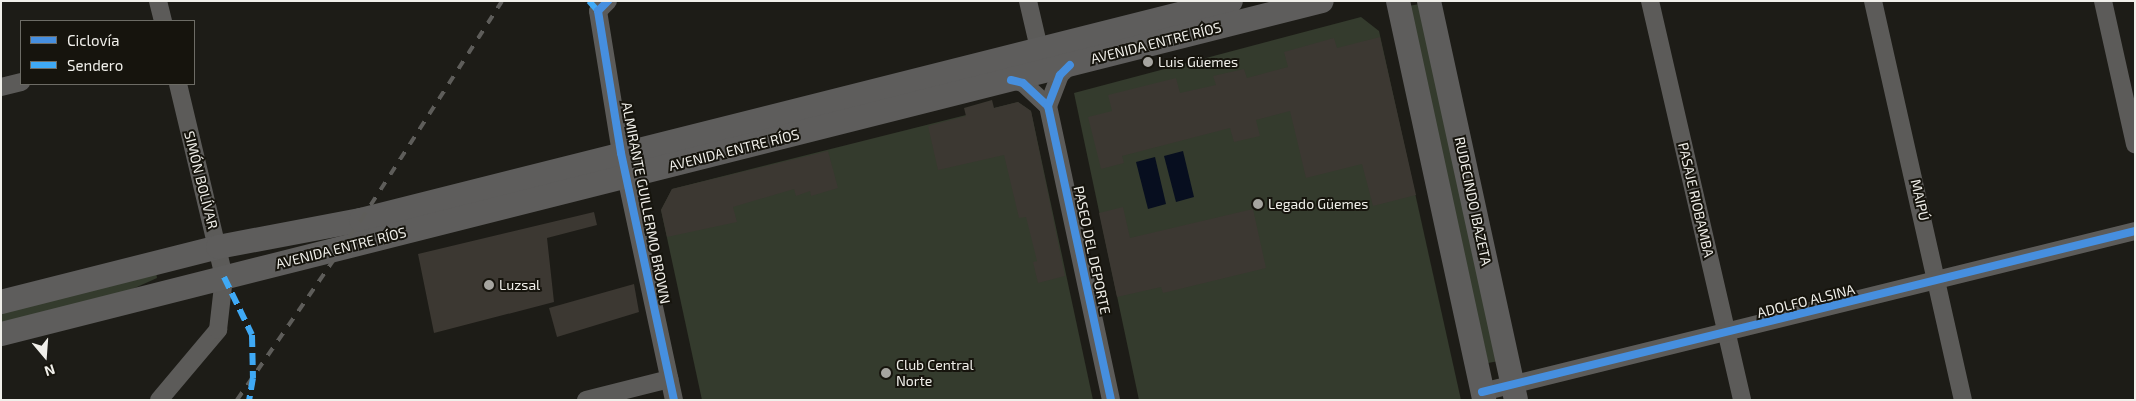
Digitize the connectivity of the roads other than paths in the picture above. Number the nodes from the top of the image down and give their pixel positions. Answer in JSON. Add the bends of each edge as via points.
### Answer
{"nodes":[{"id":1,"x":158,"y":1,"type":"edge"},
{"id":2,"x":1028,"y":1,"type":"edge"},
{"id":3,"x":1231,"y":1,"type":"edge"},
{"id":4,"x":1322,"y":1,"type":"edge"},
{"id":5,"x":1398,"y":1,"type":"edge"},
{"id":6,"x":1430,"y":1,"type":"edge"},
{"id":7,"x":1650,"y":1,"type":"edge"},
{"id":8,"x":1874,"y":1,"type":"edge"},
{"id":9,"x":2103,"y":1,"type":"edge"},
{"id":10,"x":603,"y":6,"type":"edge"},
{"id":11,"x":163,"y":20,"type":"edge"},
{"id":12,"x":1042,"y":61,"type":"junction"},
{"id":13,"x":1070,"y":65,"type":"junction"},
{"id":14,"x":1011,"y":80,"type":"junction"},
{"id":15,"x":20,"y":82,"type":"edge"},
{"id":16,"x":178,"y":85,"type":"edge"},
{"id":17,"x":1,"y":87,"type":"edge"},
{"id":18,"x":1048,"y":106,"type":"junction"},
{"id":19,"x":2135,"y":144,"type":"edge"},
{"id":20,"x":621,"y":153,"type":"junction"},
{"id":21,"x":626,"y":177,"type":"junction"},
{"id":22,"x":391,"y":224,"type":"junction"},
{"id":23,"x":2135,"y":231,"type":"edge"},
{"id":24,"x":218,"y":247,"type":"junction"},
{"id":25,"x":224,"y":277,"type":"junction"},
{"id":26,"x":1938,"y":281,"type":"junction"},
{"id":27,"x":1,"y":302,"type":"edge"},
{"id":28,"x":1727,"y":333,"type":"junction"},
{"id":29,"x":1,"y":334,"type":"edge"},
{"id":30,"x":670,"y":379,"type":"junction"},
{"id":31,"x":1514,"y":392,"type":"edge"},
{"id":32,"x":1483,"y":396,"type":"edge"},
{"id":33,"x":159,"y":400,"type":"edge"},
{"id":34,"x":586,"y":400,"type":"edge"},
{"id":35,"x":674,"y":400,"type":"edge"},
{"id":36,"x":1111,"y":400,"type":"edge"},
{"id":37,"x":1742,"y":400,"type":"edge"},
{"id":38,"x":1963,"y":400,"type":"edge"}],
"edges":[{"from":1,"to":11,"type":"street"},
{"from":2,"to":12,"type":"street"},
{"from":3,"to":12,"type":"main road","name":"AVENIDA ENTRE RÍOS"},
{"from":4,"to":13,"type":"main road","name":"AVENIDA ENTRE RÍOS"},
{"from":5,"to":32,"type":"main road"},
{"from":6,"to":31,"type":"main road","name":"RUDECINDO IBAZETA"},
{"from":7,"to":28,"type":"street","name":"PASAJE RIOBAMBA"},
{"from":8,"to":26,"type":"street","name":"MAIPÚ"},
{"from":9,"to":19,"type":"street"},
{"from":10,"to":20,"type":"street","name":"ALMIRANTE GUILLERMO BROWN"},
{"from":12,"to":13,"type":"main road","name":"AVENIDA ENTRE RÍOS"},
{"from":12,"to":14,"type":"main road","name":"AVENIDA ENTRE RÍOS"},
{"from":12,"to":20,"type":"main road","name":"AVENIDA ENTRE RÍOS"},
{"from":13,"to":18,"type":"street","via":[[1060,75]]},
{"from":14,"to":18,"type":"street","via":[[1023,83]]},
{"from":14,"to":21,"type":"main road","name":"AVENIDA ENTRE RÍOS"},
{"from":15,"to":17,"type":"street"},
{"from":16,"to":24,"type":"street","name":"SIMÓN BOLÍVAR"},
{"from":18,"to":36,"type":"street","name":"PASEO DEL DEPORTE"},
{"from":20,"to":21,"type":"street","name":"ALMIRANTE GUILLERMO BROWN"},
{"from":20,"to":22,"type":"main road","name":"AVENIDA ENTRE RÍOS"},
{"from":21,"to":22,"type":"main road","name":"AVENIDA ENTRE RÍOS"},
{"from":21,"to":30,"type":"street","name":"ALMIRANTE GUILLERMO BROWN"},
{"from":22,"to":24,"type":"main road","name":"AVENIDA ENTRE RÍOS"},
{"from":22,"to":25,"type":"main road","name":"AVENIDA ENTRE RÍOS"},
{"from":23,"to":26,"type":"street","name":"ADOLFO ALSINA"},
{"from":24,"to":25,"type":"street","name":"SIMÓN BOLÍVAR"},
{"from":24,"to":27,"type":"main road","name":"AVENIDA ENTRE RÍOS"},
{"from":25,"to":29,"type":"main road","name":"AVENIDA ENTRE RÍOS"},
{"from":25,"to":33,"type":"street","name":"SIMÓN BOLÍVAR","via":[[218,330]]},
{"from":26,"to":28,"type":"street","name":"ADOLFO ALSINA"},
{"from":26,"to":38,"type":"street","name":"MAIPÚ"},
{"from":28,"to":31,"type":"street","name":"ADOLFO ALSINA"},
{"from":28,"to":37,"type":"street","name":"PASAJE RIOBAMBA"},
{"from":30,"to":34,"type":"street"},
{"from":30,"to":35,"type":"street","name":"ALMIRANTE GUILLERMO BROWN"},
{"from":31,"to":32,"type":"street","name":"ADOLFO ALSINA"}]}
